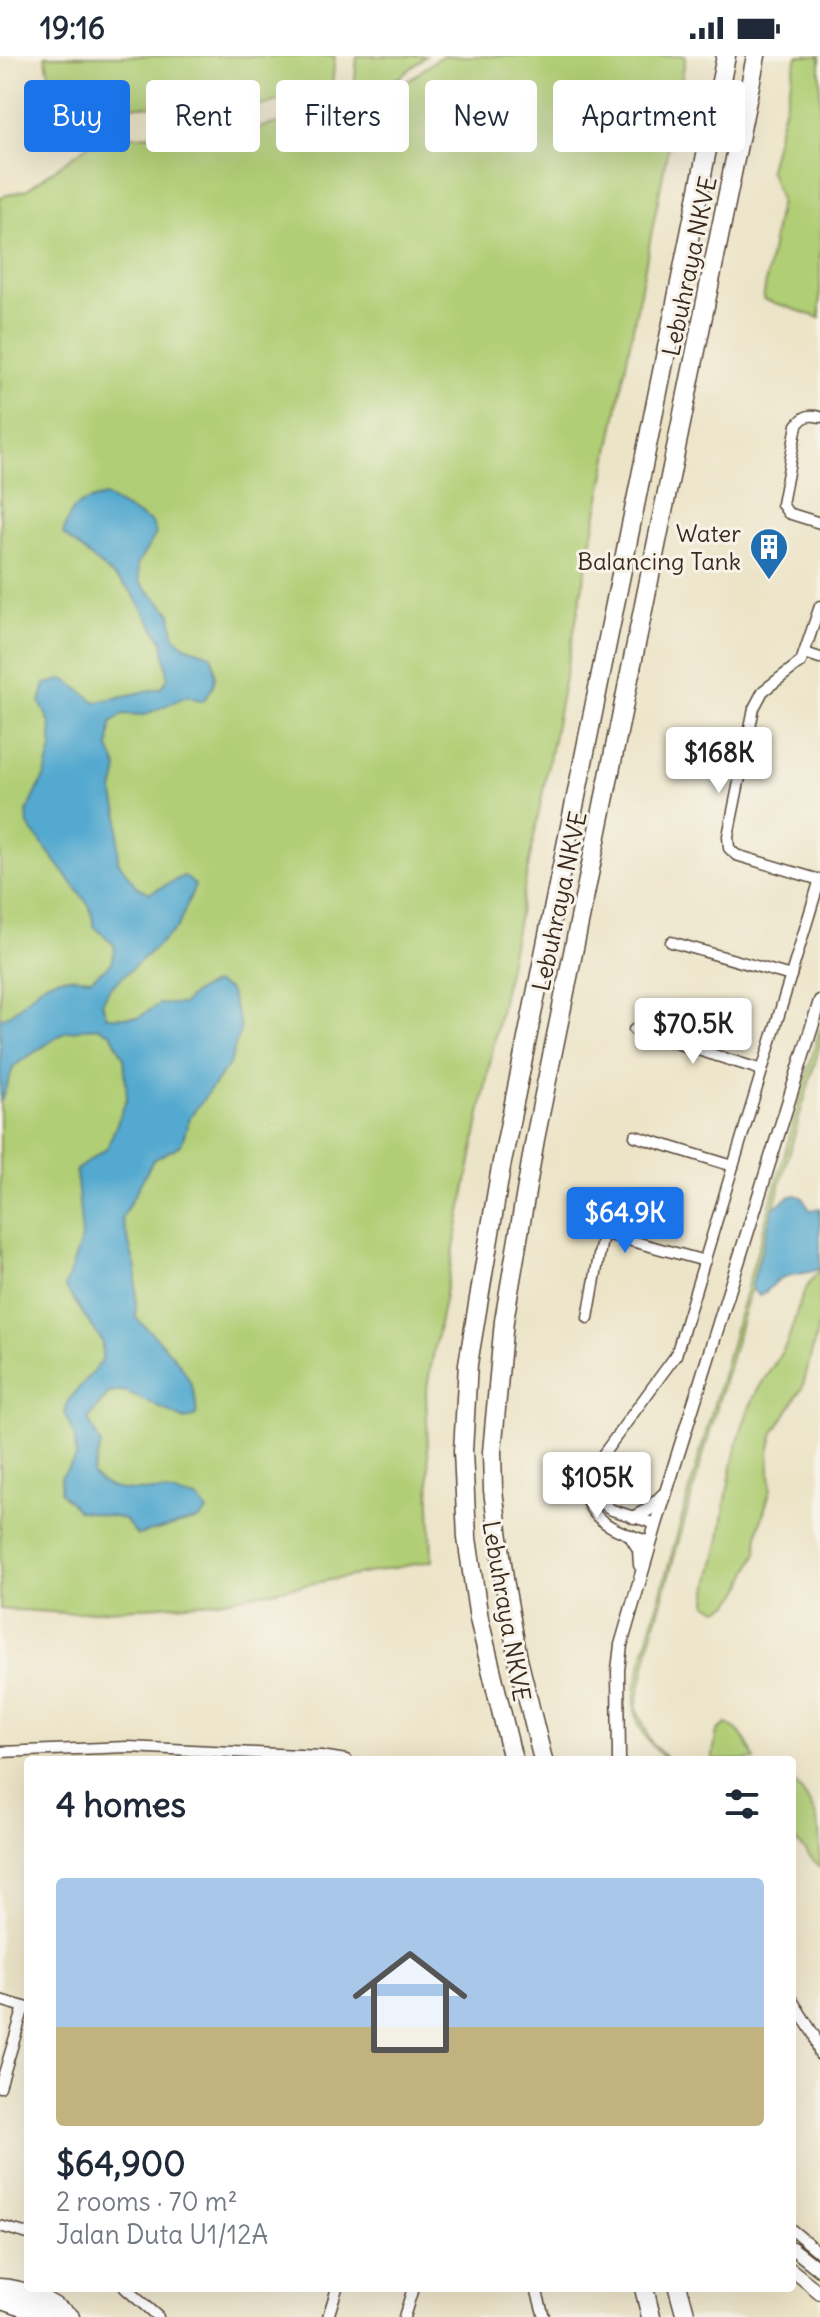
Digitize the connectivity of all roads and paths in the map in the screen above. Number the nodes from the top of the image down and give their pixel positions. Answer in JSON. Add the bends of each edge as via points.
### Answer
{"nodes":[{"id":1,"x":726,"y":56,"type":"edge"},
{"id":2,"x":756,"y":56,"type":"edge"},
{"id":3,"x":820,"y":417,"type":"edge"},
{"id":4,"x":820,"y":523,"type":"edge"},
{"id":5,"x":820,"y":606,"type":"edge"},
{"id":6,"x":805,"y":653,"type":"junction"},
{"id":7,"x":820,"y":658,"type":"edge"},
{"id":8,"x":820,"y":879,"type":"edge"},
{"id":9,"x":671,"y":942,"type":"dead end"},
{"id":10,"x":791,"y":976,"type":"junction"},
{"id":11,"x":820,"y":1001,"type":"edge"},
{"id":12,"x":634,"y":1030,"type":"dead end"},
{"id":13,"x":762,"y":1070,"type":"junction"},
{"id":14,"x":635,"y":1136,"type":"dead end"},
{"id":15,"x":733,"y":1166,"type":"junction"},
{"id":16,"x":705,"y":1261,"type":"junction"},
{"id":17,"x":588,"y":1318,"type":"dead end"},
{"id":18,"x":667,"y":1487,"type":"junction"},
{"id":19,"x":584,"y":1490,"type":"junction"},
{"id":20,"x":612,"y":1510,"type":"junction"},
{"id":21,"x":634,"y":1517,"type":"junction"},
{"id":22,"x":656,"y":1524,"type":"junction"},
{"id":23,"x":606,"y":1525,"type":"junction"},
{"id":24,"x":631,"y":1536,"type":"junction"},
{"id":25,"x":650,"y":1542,"type":"junction"},
{"id":26,"x":637,"y":1588,"type":"junction"},
{"id":27,"x":0,"y":1752,"type":"edge"},
{"id":28,"x":250,"y":1756,"type":"edge"},
{"id":29,"x":512,"y":1756,"type":"edge"},
{"id":30,"x":542,"y":1756,"type":"edge"},
{"id":31,"x":619,"y":1756,"type":"edge"},
{"id":32,"x":0,"y":2000,"type":"edge"},
{"id":33,"x":796,"y":2006,"type":"edge"},
{"id":34,"x":24,"y":2007,"type":"edge"},
{"id":35,"x":24,"y":2014,"type":"edge"},
{"id":36,"x":820,"y":2055,"type":"edge"},
{"id":37,"x":0,"y":2087,"type":"edge"},
{"id":38,"x":0,"y":2226,"type":"edge"},
{"id":39,"x":24,"y":2233,"type":"edge"},
{"id":40,"x":796,"y":2233,"type":"edge"},
{"id":41,"x":796,"y":2251,"type":"edge"},
{"id":42,"x":820,"y":2253,"type":"edge"},
{"id":43,"x":820,"y":2270,"type":"edge"},
{"id":44,"x":796,"y":2273,"type":"edge"},
{"id":45,"x":0,"y":2288,"type":"edge"},
{"id":46,"x":133,"y":2292,"type":"edge"},
{"id":47,"x":336,"y":2292,"type":"edge"},
{"id":48,"x":412,"y":2292,"type":"edge"},
{"id":49,"x":537,"y":2292,"type":"edge"},
{"id":50,"x":645,"y":2292,"type":"edge"},
{"id":51,"x":679,"y":2292,"type":"edge"},
{"id":52,"x":820,"y":2293,"type":"edge"},
{"id":53,"x":0,"y":2298,"type":"edge"},
{"id":54,"x":0,"y":2309,"type":"edge"},
{"id":55,"x":21,"y":2317,"type":"edge"},
{"id":56,"x":43,"y":2317,"type":"edge"},
{"id":57,"x":70,"y":2317,"type":"edge"},
{"id":58,"x":158,"y":2317,"type":"edge"},
{"id":59,"x":328,"y":2317,"type":"edge"},
{"id":60,"x":404,"y":2317,"type":"edge"},
{"id":61,"x":544,"y":2317,"type":"edge"},
{"id":62,"x":651,"y":2317,"type":"edge"},
{"id":63,"x":686,"y":2317,"type":"edge"}],
"edges":[{"from":1,"to":29,"type":"highway","name":"Lebuhraya NKVE","via":[[501,1167],[468,1364],[463,1451],[467,1538],[479,1619]]},
{"from":2,"to":30,"type":"highway","name":"Lebuhraya NKVE","via":[[535,1139],[504,1321],[493,1490],[518,1659]]},
{"from":3,"to":4,"type":"street","via":[[804,416],[797,425],[782,504],[788,513]]},
{"from":5,"to":6,"type":"street"},
{"from":6,"to":7,"type":"street"},
{"from":6,"to":8,"type":"street","via":[[795,669],[763,691],[754,708],[728,836],[736,855]]},
{"from":8,"to":10,"type":"street"},
{"from":9,"to":10,"type":"street"},
{"from":10,"to":13,"type":"street"},
{"from":11,"to":18,"type":"street"},
{"from":12,"to":13,"type":"street"},
{"from":13,"to":15,"type":"street"},
{"from":14,"to":15,"type":"street"},
{"from":15,"to":16,"type":"street"},
{"from":16,"to":17,"type":"street","via":[[606,1234]]},
{"from":16,"to":19,"type":"street","via":[[676,1355],[588,1473]]},
{"from":18,"to":21,"type":"street","via":[[655,1504]]},
{"from":18,"to":22,"type":"street"},
{"from":19,"to":20,"type":"street"},
{"from":19,"to":23,"type":"street","via":[[589,1506]]},
{"from":20,"to":21,"type":"street"},
{"from":20,"to":23,"type":"street"},
{"from":21,"to":22,"type":"street"},
{"from":22,"to":25,"type":"street"},
{"from":23,"to":24,"type":"street"},
{"from":24,"to":25,"type":"street"},
{"from":24,"to":26,"type":"street","via":[[640,1555]]},
{"from":25,"to":26,"type":"street"},
{"from":26,"to":31,"type":"street","via":[[618,1670]]},
{"from":27,"to":28,"type":"street","via":[[128,1747]]},
{"from":32,"to":34,"type":"street"},
{"from":33,"to":36,"type":"street"},
{"from":35,"to":37,"type":"street"},
{"from":38,"to":39,"type":"street"},
{"from":40,"to":42,"type":"street"},
{"from":41,"to":43,"type":"street"},
{"from":44,"to":52,"type":"street"},
{"from":45,"to":57,"type":"highway","via":[[44,2300]]},
{"from":46,"to":58,"type":"street"},
{"from":47,"to":59,"type":"street"},
{"from":48,"to":60,"type":"street"},
{"from":49,"to":61,"type":"street"},
{"from":50,"to":62,"type":"highway"},
{"from":51,"to":63,"type":"highway"},
{"from":53,"to":56,"type":"highway"},
{"from":54,"to":55,"type":"highway"}]}
